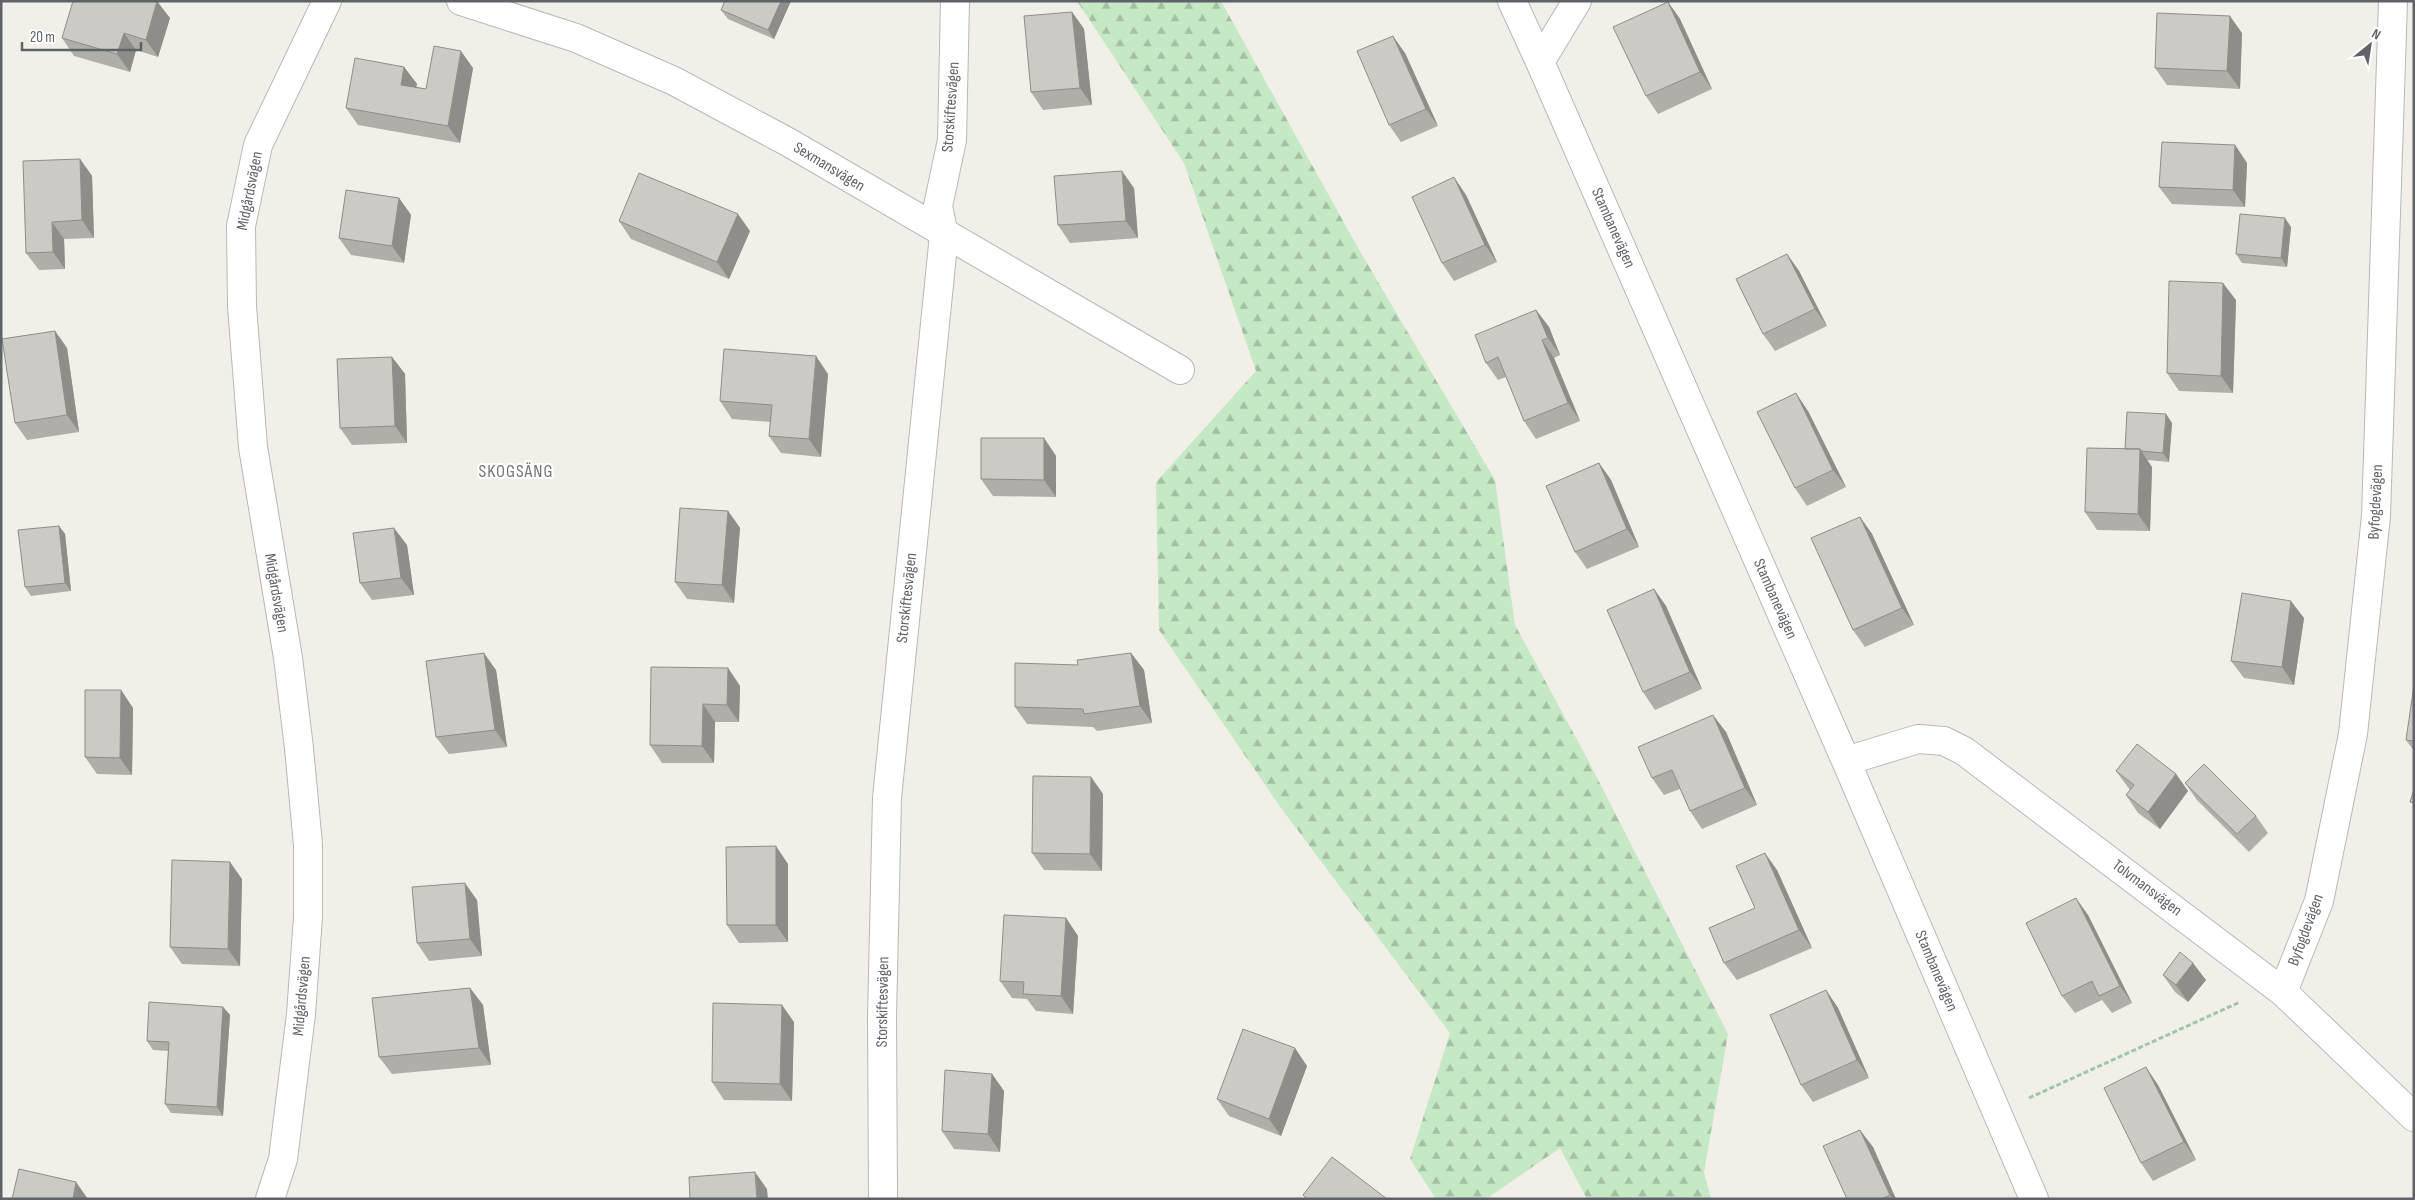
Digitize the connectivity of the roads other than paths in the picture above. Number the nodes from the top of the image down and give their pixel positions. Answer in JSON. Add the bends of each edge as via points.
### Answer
{"nodes":[{"id":1,"x":327,"y":1,"type":"edge"},
{"id":2,"x":461,"y":1,"type":"edge"},
{"id":3,"x":955,"y":1,"type":"edge"},
{"id":4,"x":1512,"y":1,"type":"edge"},
{"id":5,"x":1577,"y":1,"type":"edge"},
{"id":6,"x":2393,"y":1,"type":"edge"},
{"id":7,"x":1540,"y":62,"type":"junction"},
{"id":8,"x":944,"y":235,"type":"junction"},
{"id":9,"x":1180,"y":370,"type":"dead end"},
{"id":10,"x":1846,"y":761,"type":"junction"},
{"id":11,"x":2283,"y":992,"type":"junction"},
{"id":12,"x":2414,"y":1117,"type":"edge"},
{"id":13,"x":270,"y":1199,"type":"edge"},
{"id":14,"x":883,"y":1199,"type":"edge"},
{"id":15,"x":2034,"y":1199,"type":"edge"}],
"edges":[{"from":1,"to":13,"type":"street","name":"Midgårdsvägen","via":[[258,145],[241,226],[242,306],[253,447],[288,658],[308,845],[308,917],[301,1014],[283,1159]]},
{"from":2,"to":8,"type":"street","name":"Sexmansvägen","via":[[576,38],[674,81],[788,142]]},
{"from":3,"to":8,"type":"street","name":"Storskiftesvägen","via":[[952,140],[938,206]]},
{"from":4,"to":7,"type":"street","name":"Stambanevägen"},
{"from":5,"to":7,"type":"street"},
{"from":6,"to":11,"type":"street","name":"Byfogdevägen","via":[[2376,516],[2353,734],[2319,901]]},
{"from":7,"to":10,"type":"street","name":"Stambanevägen"},
{"from":8,"to":9,"type":"street","name":"Sexmansvägen"},
{"from":8,"to":14,"type":"street","name":"Storskiftesvägen","via":[[887,798],[882,1017]]},
{"from":10,"to":11,"type":"street","name":"Tolvmansvägen","via":[[1918,739],[1944,741],[1964,751]]},
{"from":10,"to":15,"type":"street","name":"Stambanevägen"},
{"from":11,"to":12,"type":"street","name":"Tolvmansvägen"}]}
